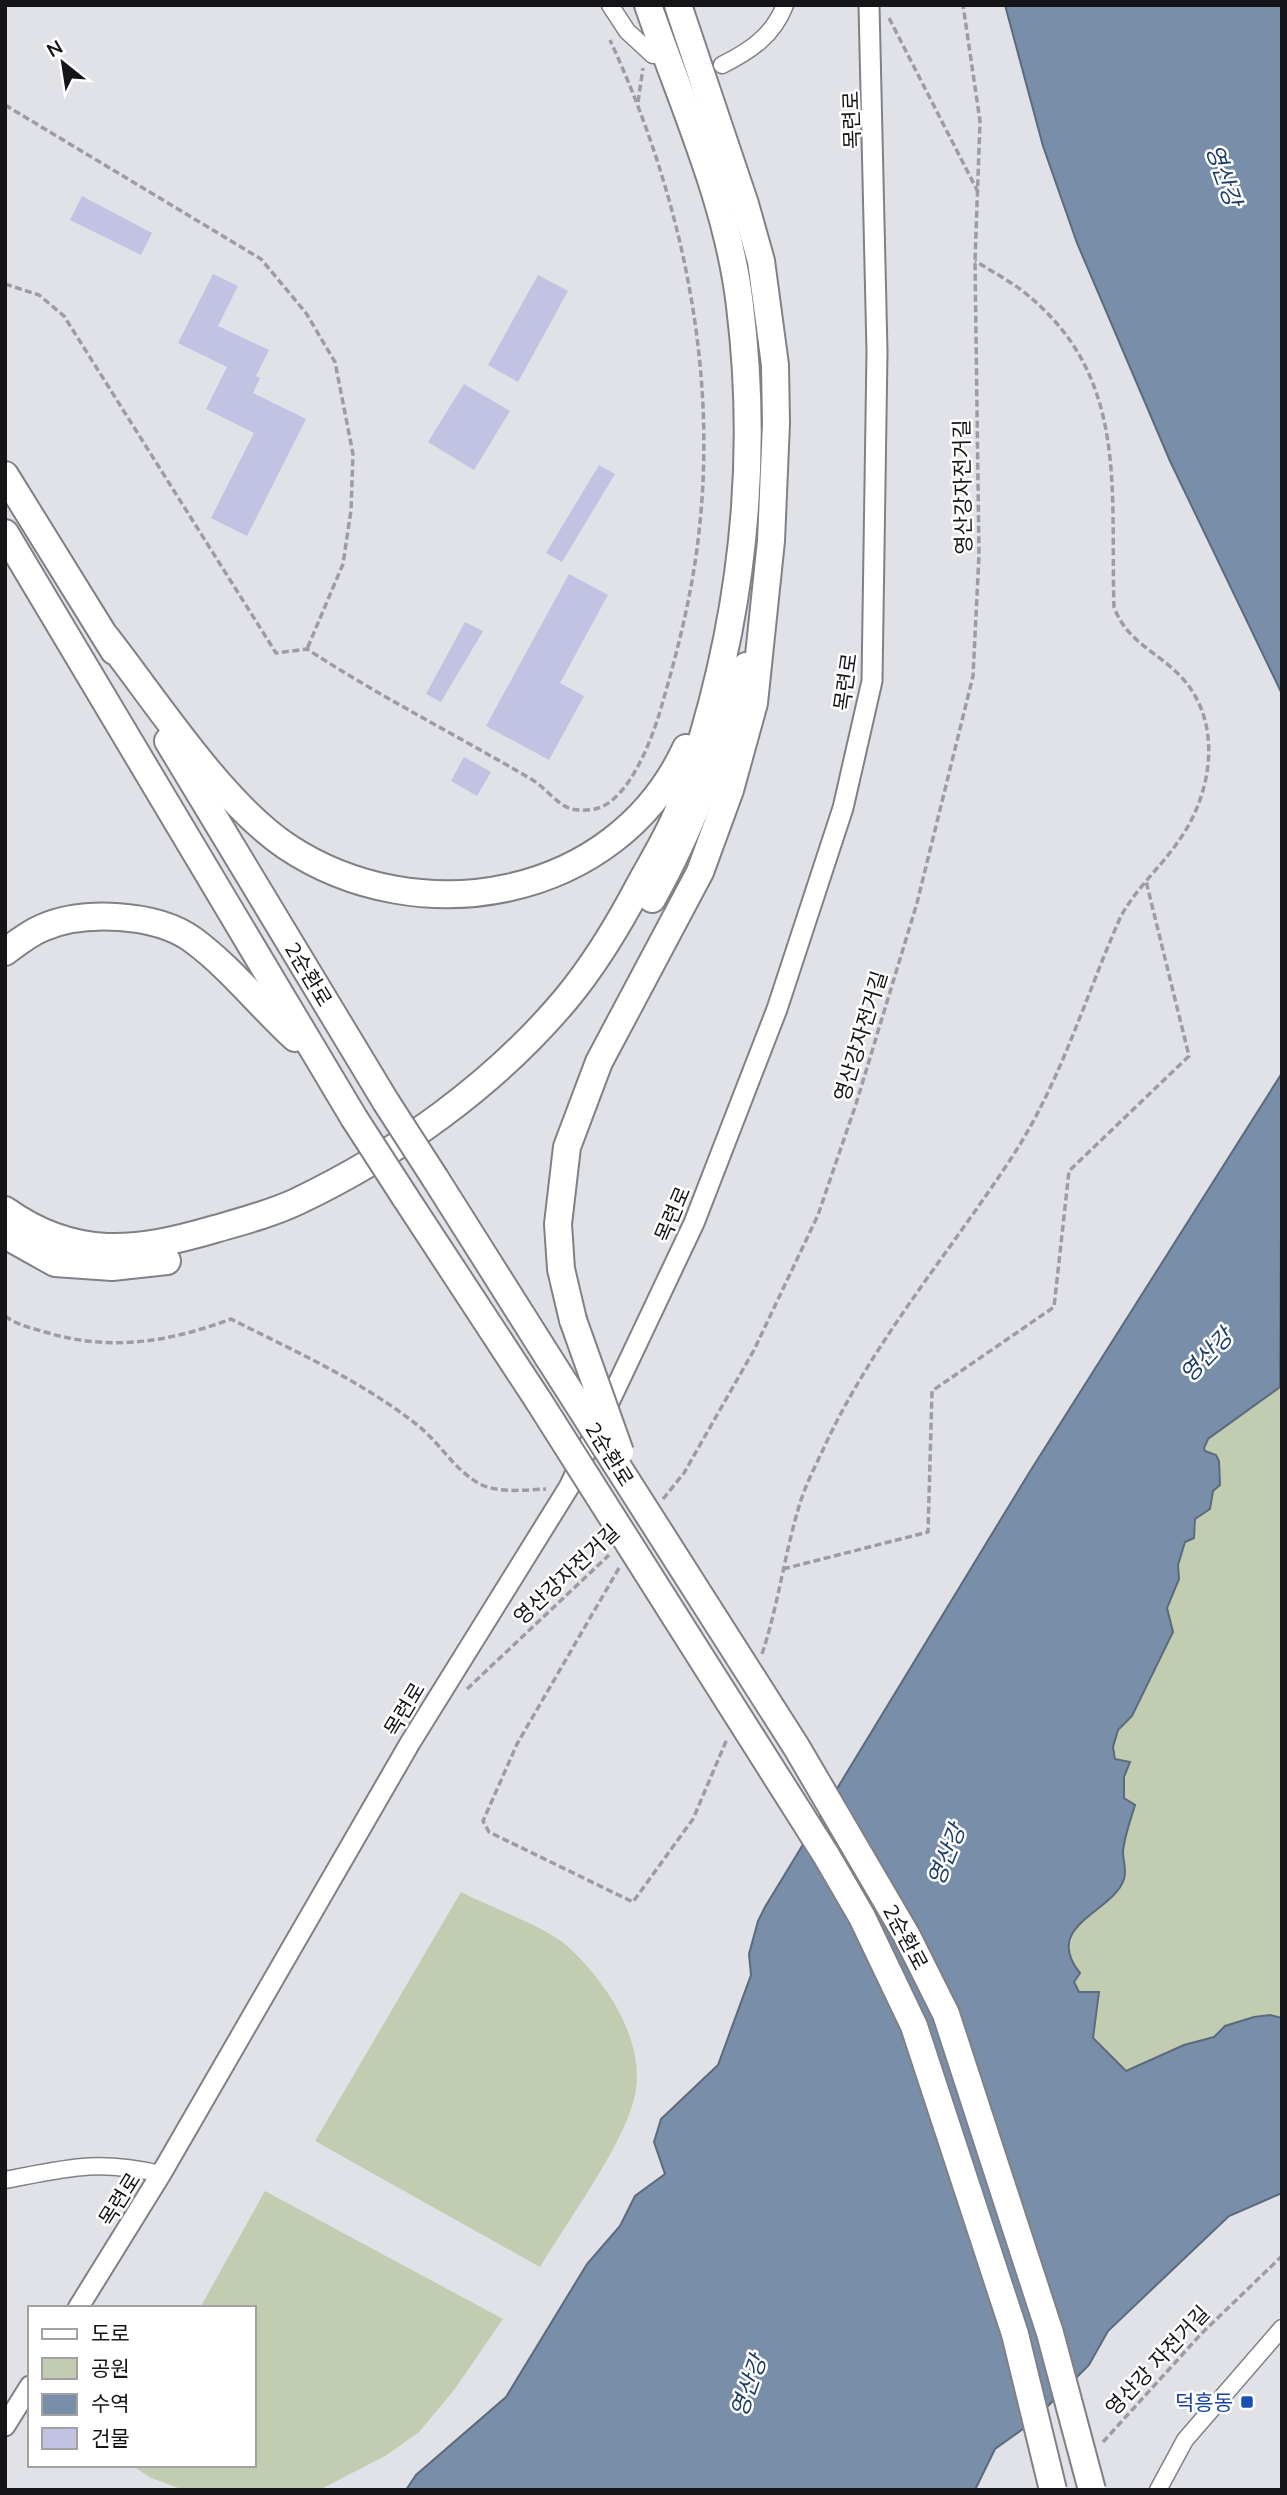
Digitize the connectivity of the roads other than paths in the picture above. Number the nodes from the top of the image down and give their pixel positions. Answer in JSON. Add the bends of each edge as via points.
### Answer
{"nodes":[{"id":1,"x":610,"y":5,"type":"edge"},
{"id":2,"x":649,"y":5,"type":"edge"},
{"id":3,"x":678,"y":5,"type":"edge"},
{"id":4,"x":785,"y":5,"type":"edge"},
{"id":5,"x":869,"y":5,"type":"edge"},
{"id":6,"x":653,"y":55,"type":"road end"},
{"id":7,"x":722,"y":65,"type":"dead end"},
{"id":8,"x":5,"y":475,"type":"edge"},
{"id":9,"x":5,"y":533,"type":"edge"},
{"id":10,"x":760,"y":624,"type":"junction"},
{"id":11,"x":106,"y":637,"type":"junction"},
{"id":12,"x":723,"y":666,"type":"junction"},
{"id":13,"x":5,"y":952,"type":"edge"},
{"id":14,"x":318,"y":1059,"type":"junction"},
{"id":15,"x":5,"y":1210,"type":"edge"},
{"id":16,"x":5,"y":1235,"type":"edge"},
{"id":17,"x":633,"y":1490,"type":"junction"},
{"id":18,"x":161,"y":2174,"type":"junction"},
{"id":19,"x":5,"y":2180,"type":"edge"},
{"id":20,"x":79,"y":2306,"type":"edge"},
{"id":21,"x":1282,"y":2328,"type":"edge"},
{"id":22,"x":28,"y":2389,"type":"edge"},
{"id":23,"x":5,"y":2426,"type":"edge"},
{"id":24,"x":1053,"y":2490,"type":"edge"},
{"id":25,"x":1092,"y":2490,"type":"edge"},
{"id":26,"x":1158,"y":2490,"type":"edge"}],
"edges":[{"from":1,"to":6,"type":"street","via":[[627,31]]},
{"from":2,"to":12,"type":"highway","via":[[719,204],[740,304],[750,430],[744,541]]},
{"from":3,"to":10,"type":"highway","via":[[761,261],[775,365],[771,541]]},
{"from":4,"to":7,"type":"street","via":[[778,23],[762,40]]},
{"from":5,"to":18,"type":"street","name":"목련로","via":[[877,352],[872,681],[843,808],[777,1009],[694,1223],[569,1487],[410,1743]]},
{"from":8,"to":11,"type":"highway","name":"2순환로"},
{"from":9,"to":14,"type":"highway","name":"2순환로"},
{"from":10,"to":16,"type":"highway","via":[[712,771],[663,879],[632,934],[576,1012],[490,1099],[365,1185],[267,1232],[212,1249],[158,1263],[111,1267],[55,1263]]},
{"from":10,"to":17,"type":"highway","bridge":true,"via":[[754,704],[709,849],[599,1062],[567,1147],[558,1224],[561,1269],[573,1321]]},
{"from":11,"to":12,"type":"highway","via":[[228,794],[285,845],[365,885],[444,895],[490,893],[531,881],[570,868],[609,841],[638,817],[675,772]]},
{"from":11,"to":17,"type":"highway","name":"2순환로","bridge":true,"via":[[386,1102]]},
{"from":12,"to":15,"type":"highway","via":[[678,812],[602,950],[566,1000],[494,1073],[449,1110],[346,1178],[274,1212],[154,1246],[107,1248],[67,1243],[29,1227]]},
{"from":13,"to":14,"type":"highway","via":[[43,928],[82,918],[152,922],[191,938]]},
{"from":14,"to":24,"type":"highway","name":"2순환로","bridge":true,"via":[[862,1917],[914,2026],[1015,2334]]},
{"from":17,"to":25,"type":"highway","name":"2순환로","bridge":true,"via":[[797,1748],[907,1936],[946,2014],[1050,2333]]},
{"from":18,"to":19,"type":"street","via":[[83,2164]]},
{"from":18,"to":20,"type":"street","name":"목련로"},
{"from":21,"to":26,"type":"street","via":[[1185,2440]]},
{"from":22,"to":23,"type":"street"}]}
